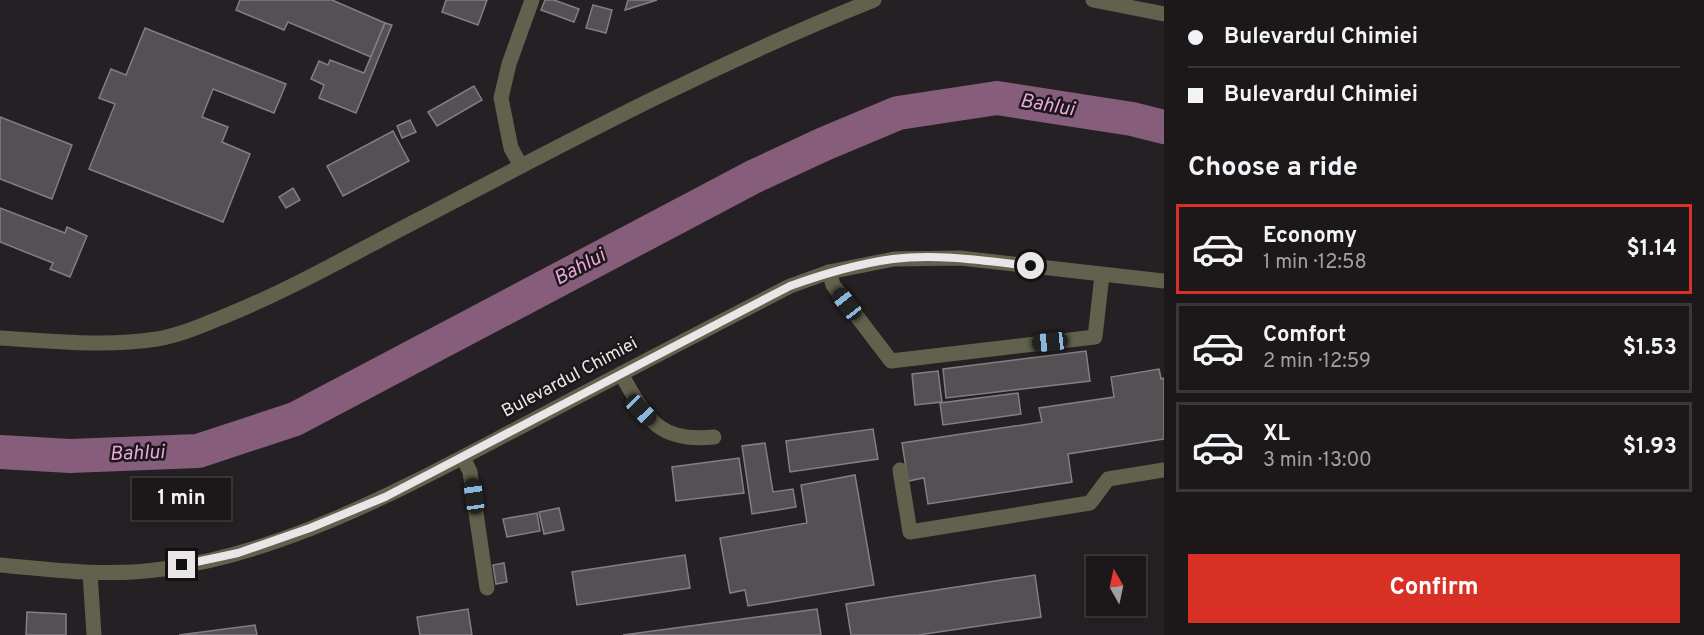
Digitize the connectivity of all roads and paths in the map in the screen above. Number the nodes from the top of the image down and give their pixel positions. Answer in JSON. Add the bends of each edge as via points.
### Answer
{"nodes":[{"id":1,"x":532,"y":0,"type":"edge"},
{"id":2,"x":874,"y":0,"type":"edge"},
{"id":3,"x":1093,"y":0,"type":"edge"},
{"id":4,"x":1164,"y":14,"type":"edge"},
{"id":5,"x":521,"y":166,"type":"junction"},
{"id":6,"x":829,"y":272,"type":"junction"},
{"id":7,"x":1102,"y":275,"type":"junction"},
{"id":8,"x":1164,"y":281,"type":"edge"},
{"id":9,"x":0,"y":338,"type":"edge"},
{"id":10,"x":621,"y":374,"type":"junction"},
{"id":11,"x":714,"y":437,"type":"dead end"},
{"id":12,"x":463,"y":457,"type":"junction"},
{"id":13,"x":900,"y":470,"type":"dead end"},
{"id":14,"x":1164,"y":470,"type":"edge"},
{"id":15,"x":0,"y":565,"type":"edge"},
{"id":16,"x":90,"y":573,"type":"junction"},
{"id":17,"x":487,"y":588,"type":"dead end"},
{"id":18,"x":94,"y":635,"type":"edge"}],
"edges":[{"from":1,"to":5,"type":"street","via":[[501,98],[511,148]]},
{"from":2,"to":5,"type":"street","via":[[797,31]]},
{"from":3,"to":4,"type":"street"},
{"from":5,"to":9,"type":"street","via":[[262,301],[198,327],[159,338],[108,344]]},
{"from":6,"to":7,"type":"street","name":"Bulevardul Chimiei","via":[[894,259],[960,258]]},
{"from":6,"to":7,"type":"street","via":[[833,285],[891,361],[1095,337]]},
{"from":6,"to":10,"type":"street","name":"Bulevardul Chimiei","via":[[790,286]]},
{"from":7,"to":8,"type":"street","name":"Bulevardul Chimiei"},
{"from":10,"to":11,"type":"street","via":[[641,410],[660,429],[698,439]]},
{"from":10,"to":12,"type":"street","name":"Bulevardul Chimiei"},
{"from":12,"to":16,"type":"street","name":"Bulevardul Chimiei","via":[[385,497],[238,553],[163,569]]},
{"from":12,"to":17,"type":"street","via":[[470,472]]},
{"from":13,"to":14,"type":"street","via":[[910,532],[1090,503],[1108,479]]},
{"from":15,"to":16,"type":"street","name":"Bulevardul Chimiei"},
{"from":16,"to":18,"type":"street"}]}
